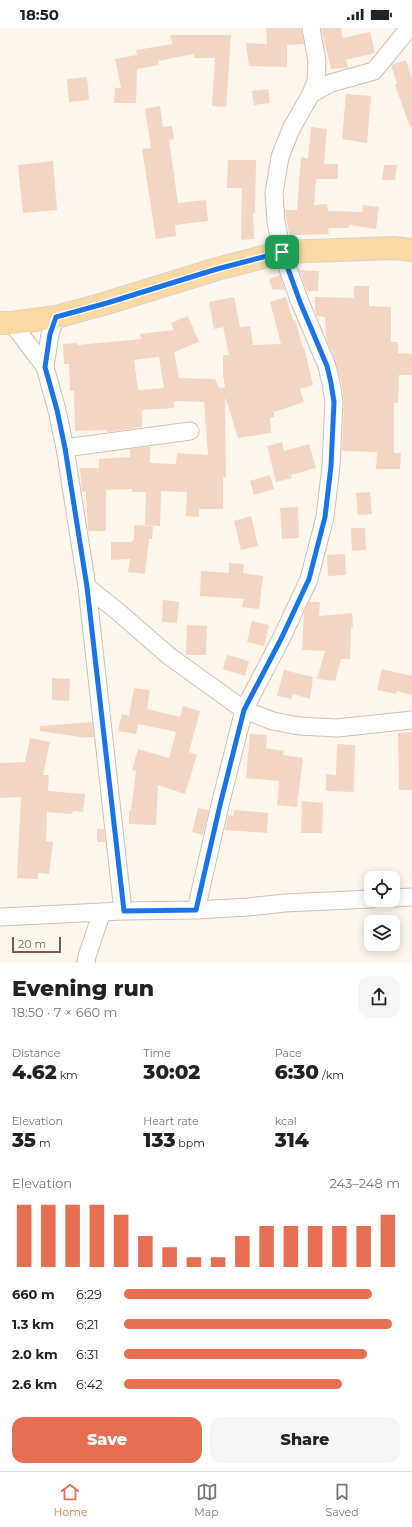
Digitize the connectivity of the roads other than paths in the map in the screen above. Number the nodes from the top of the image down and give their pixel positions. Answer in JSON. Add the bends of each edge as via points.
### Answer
{"nodes":[{"id":1,"x":311,"y":28,"type":"edge"},
{"id":2,"x":409,"y":28,"type":"edge"},
{"id":3,"x":311,"y":94,"type":"junction"},
{"id":4,"x":412,"y":250,"type":"edge"},
{"id":5,"x":282,"y":252,"type":"junction"},
{"id":6,"x":56,"y":317,"type":"junction"},
{"id":7,"x":6,"y":323,"type":"edge"},
{"id":8,"x":45,"y":367,"type":"junction"},
{"id":9,"x":190,"y":431,"type":"dead end"},
{"id":10,"x":65,"y":448,"type":"junction"},
{"id":11,"x":87,"y":587,"type":"junction"},
{"id":12,"x":244,"y":710,"type":"junction"},
{"id":13,"x":412,"y":720,"type":"edge"},
{"id":14,"x":412,"y":897,"type":"edge"},
{"id":15,"x":400,"y":898,"type":"edge"},
{"id":16,"x":364,"y":899,"type":"edge"},
{"id":17,"x":196,"y":910,"type":"junction"},
{"id":18,"x":124,"y":911,"type":"junction"},
{"id":19,"x":102,"y":912,"type":"junction"},
{"id":20,"x":0,"y":917,"type":"edge"},
{"id":21,"x":86,"y":963,"type":"edge"}],
"edges":[{"from":1,"to":3,"type":"street","via":[[317,72]]},
{"from":2,"to":3,"type":"street","via":[[374,71],[331,83]]},
{"from":3,"to":5,"type":"street","via":[[291,129],[280,157],[276,178],[276,222]]},
{"from":4,"to":5,"type":"main road","via":[[394,248]]},
{"from":5,"to":6,"type":"main road"},
{"from":5,"to":12,"type":"street","via":[[327,366],[331,383],[334,402],[331,466],[325,517],[309,579]]},
{"from":6,"to":7,"type":"main road"},
{"from":6,"to":8,"type":"street","via":[[50,334]]},
{"from":7,"to":8,"type":"street"},
{"from":8,"to":10,"type":"street"},
{"from":9,"to":10,"type":"street"},
{"from":10,"to":11,"type":"street"},
{"from":11,"to":12,"type":"street","via":[[169,656]]},
{"from":11,"to":18,"type":"street"},
{"from":12,"to":13,"type":"street","via":[[273,721],[299,726],[337,728]]},
{"from":12,"to":17,"type":"street"},
{"from":14,"to":15,"type":"street"},
{"from":16,"to":17,"type":"street","via":[[286,902]]},
{"from":17,"to":18,"type":"street"},
{"from":18,"to":19,"type":"street"},
{"from":19,"to":20,"type":"street"},
{"from":19,"to":21,"type":"street"}]}
